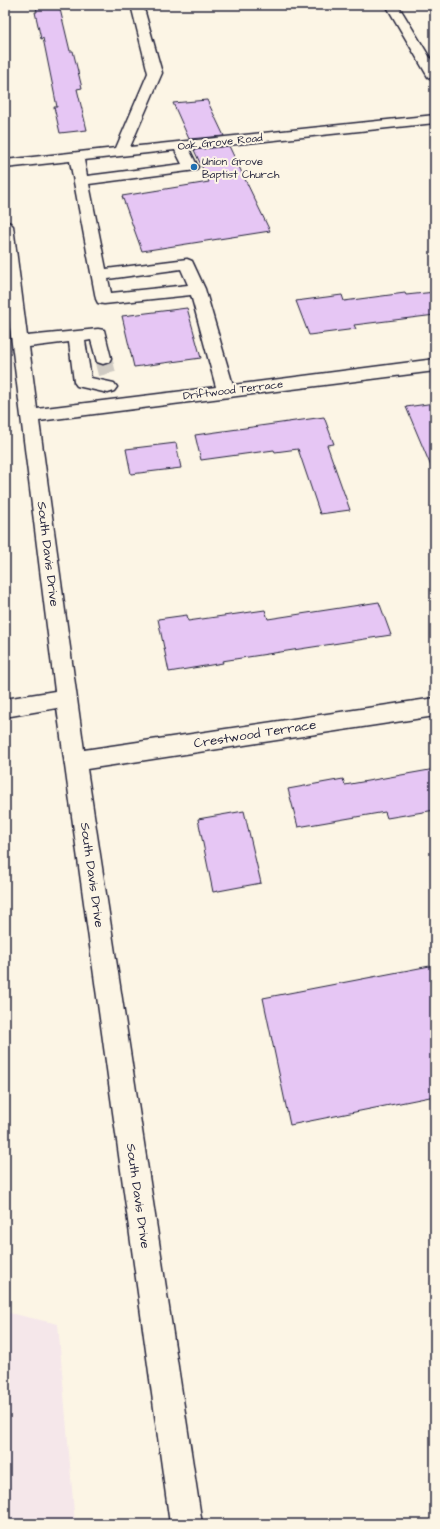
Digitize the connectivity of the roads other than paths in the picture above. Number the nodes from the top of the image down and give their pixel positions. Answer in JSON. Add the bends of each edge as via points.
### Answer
{"nodes":[{"id":1,"x":137,"y":5,"type":"edge"},
{"id":2,"x":392,"y":5,"type":"edge"},
{"id":3,"x":435,"y":77,"type":"edge"},
{"id":4,"x":435,"y":119,"type":"edge"},
{"id":5,"x":180,"y":146,"type":"junction"},
{"id":6,"x":121,"y":152,"type":"junction"},
{"id":7,"x":76,"y":157,"type":"junction"},
{"id":8,"x":5,"y":164,"type":"edge"},
{"id":9,"x":81,"y":181,"type":"junction"},
{"id":10,"x":5,"y":226,"type":"edge"},
{"id":11,"x":99,"y":274,"type":"junction"},
{"id":12,"x":197,"y":289,"type":"junction"},
{"id":13,"x":76,"y":336,"type":"junction"},
{"id":14,"x":21,"y":342,"type":"junction"},
{"id":15,"x":435,"y":365,"type":"edge"},
{"id":16,"x":106,"y":373,"type":"junction"},
{"id":17,"x":226,"y":391,"type":"junction"},
{"id":18,"x":112,"y":406,"type":"junction"},
{"id":19,"x":30,"y":416,"type":"junction"},
{"id":20,"x":66,"y":698,"type":"junction"},
{"id":21,"x":435,"y":707,"type":"edge"},
{"id":22,"x":5,"y":708,"type":"edge"},
{"id":23,"x":75,"y":761,"type":"junction"},
{"id":24,"x":186,"y":1524,"type":"edge"}],
"edges":[{"from":1,"to":6,"type":"street","via":[[155,73]]},
{"from":2,"to":3,"type":"street"},
{"from":4,"to":5,"type":"street","name":"Oak Grove Road"},
{"from":5,"to":6,"type":"street","name":"Oak Grove Road"},
{"from":5,"to":9,"type":"street","via":[[191,167]]},
{"from":6,"to":7,"type":"street","name":"Oak Grove Road"},
{"from":7,"to":8,"type":"street","name":"Oak Grove Road"},
{"from":7,"to":9,"type":"street"},
{"from":9,"to":11,"type":"street"},
{"from":10,"to":14,"type":"street","name":"South Davis Drive"},
{"from":11,"to":12,"type":"street","via":[[187,264]]},
{"from":11,"to":12,"type":"street","via":[[104,299]]},
{"from":12,"to":17,"type":"street"},
{"from":13,"to":14,"type":"street"},
{"from":13,"to":16,"type":"street","via":[[98,334]]},
{"from":13,"to":16,"type":"street","via":[[82,382]]},
{"from":14,"to":19,"type":"street","name":"South Davis Drive"},
{"from":15,"to":17,"type":"street","name":"Driftwood Terrace"},
{"from":16,"to":18,"type":"street"},
{"from":17,"to":18,"type":"street","name":"Driftwood Terrace"},
{"from":18,"to":19,"type":"street","name":"Driftwood Terrace"},
{"from":19,"to":20,"type":"street","name":"South Davis Drive"},
{"from":20,"to":22,"type":"street"},
{"from":20,"to":23,"type":"street","name":"South Davis Drive"},
{"from":21,"to":23,"type":"street","name":"Crestwood Terrace"},
{"from":23,"to":24,"type":"street","name":"South Davis Drive"}]}
